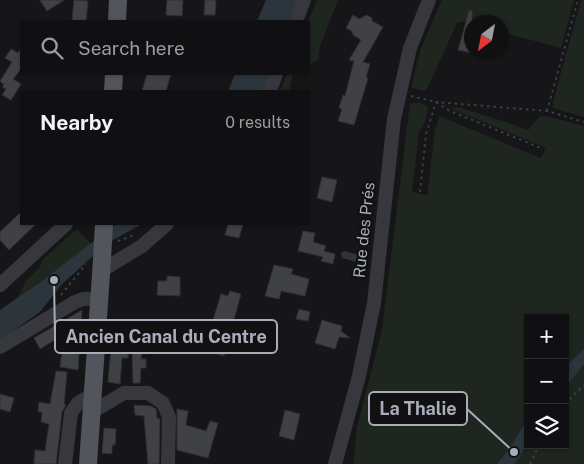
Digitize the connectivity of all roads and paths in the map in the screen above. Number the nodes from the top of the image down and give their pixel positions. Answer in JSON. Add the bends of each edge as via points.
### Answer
{"nodes":[{"id":1,"x":118,"y":0,"type":"edge"},
{"id":2,"x":304,"y":0,"type":"edge"},
{"id":3,"x":429,"y":0,"type":"edge"},
{"id":4,"x":578,"y":0,"type":"edge"},
{"id":5,"x":117,"y":20,"type":"edge"},
{"id":6,"x":296,"y":20,"type":"edge"},
{"id":7,"x":114,"y":75,"type":"edge"},
{"id":8,"x":276,"y":75,"type":"edge"},
{"id":9,"x":112,"y":90,"type":"edge"},
{"id":10,"x":270,"y":90,"type":"edge"},
{"id":11,"x":400,"y":93,"type":"junction"},
{"id":12,"x":436,"y":102,"type":"junction"},
{"id":13,"x":547,"y":111,"type":"junction"},
{"id":14,"x":584,"y":122,"type":"edge"},
{"id":15,"x":543,"y":149,"type":"dead end"},
{"id":16,"x":420,"y":192,"type":"dead end"},
{"id":17,"x":65,"y":225,"type":"edge"},
{"id":18,"x":104,"y":225,"type":"edge"},
{"id":19,"x":166,"y":225,"type":"edge"},
{"id":20,"x":101,"y":265,"type":"junction"},
{"id":21,"x":0,"y":285,"type":"edge"},
{"id":22,"x":99,"y":299,"type":"junction"},
{"id":23,"x":0,"y":347,"type":"edge"},
{"id":24,"x":584,"y":385,"type":"edge"},
{"id":25,"x":93,"y":394,"type":"junction"},
{"id":26,"x":569,"y":400,"type":"edge"},
{"id":27,"x":92,"y":412,"type":"junction"},
{"id":28,"x":538,"y":449,"type":"edge"},
{"id":29,"x":65,"y":464,"type":"edge"},
{"id":30,"x":88,"y":464,"type":"edge"},
{"id":31,"x":168,"y":464,"type":"edge"},
{"id":32,"x":335,"y":464,"type":"edge"},
{"id":33,"x":530,"y":464,"type":"edge"}],
"edges":[{"from":1,"to":5,"type":"main road"},
{"from":2,"to":6,"type":"street"},
{"from":3,"to":11,"type":"street","name":"Rue des Prés","via":[[410,48]]},
{"from":4,"to":13,"type":"path"},
{"from":7,"to":9,"type":"main road"},
{"from":8,"to":10,"type":"street"},
{"from":11,"to":12,"type":"path"},
{"from":11,"to":32,"type":"street","name":"Rue des Prés","via":[[394,119],[374,303],[359,376]]},
{"from":12,"to":13,"type":"path"},
{"from":12,"to":15,"type":"path"},
{"from":12,"to":16,"type":"path","via":[[426,134]]},
{"from":13,"to":14,"type":"path"},
{"from":17,"to":21,"type":"street"},
{"from":18,"to":20,"type":"main road","bridge":true},
{"from":19,"to":20,"type":"street","via":[[142,246]]},
{"from":20,"to":22,"type":"main road"},
{"from":22,"to":23,"type":"street","via":[[75,302]]},
{"from":22,"to":25,"type":"main road"},
{"from":24,"to":26,"type":"path"},
{"from":25,"to":27,"type":"main road"},
{"from":25,"to":29,"type":"street","via":[[78,403],[72,413]]},
{"from":27,"to":30,"type":"main road"},
{"from":27,"to":31,"type":"street","via":[[124,393],[148,393],[163,403],[169,417]]},
{"from":28,"to":33,"type":"path"}]}
